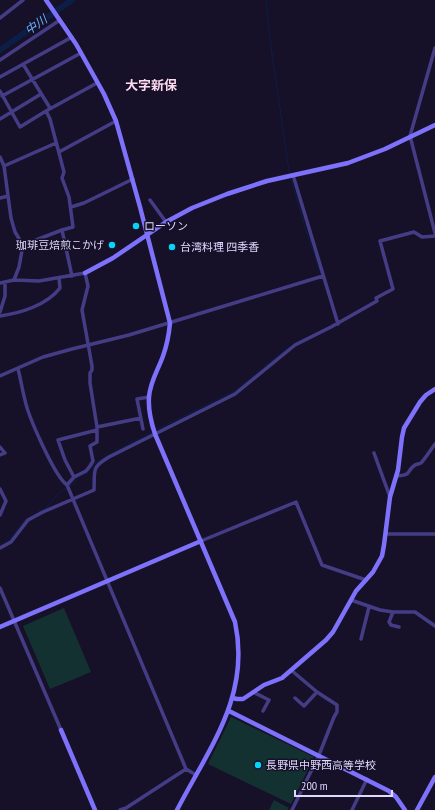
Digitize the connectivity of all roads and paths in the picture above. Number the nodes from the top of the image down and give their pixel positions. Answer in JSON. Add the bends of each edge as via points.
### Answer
{"nodes":[{"id":1,"x":23,"y":0,"type":"edge"},
{"id":2,"x":46,"y":0,"type":"edge"},
{"id":3,"x":0,"y":18,"type":"edge"},
{"id":4,"x":60,"y":20,"type":"junction"},
{"id":5,"x":72,"y":37,"type":"junction"},
{"id":6,"x":435,"y":48,"type":"edge"},
{"id":7,"x":81,"y":53,"type":"junction"},
{"id":8,"x":0,"y":60,"type":"edge"},
{"id":9,"x":23,"y":64,"type":"junction"},
{"id":10,"x":0,"y":77,"type":"edge"},
{"id":11,"x":32,"y":79,"type":"junction"},
{"id":12,"x":97,"y":83,"type":"junction"},
{"id":13,"x":0,"y":91,"type":"edge"},
{"id":14,"x":41,"y":94,"type":"junction"},
{"id":15,"x":2,"y":96,"type":"junction"},
{"id":16,"x":48,"y":109,"type":"junction"},
{"id":17,"x":12,"y":112,"type":"junction"},
{"id":18,"x":0,"y":119,"type":"edge"},
{"id":19,"x":116,"y":121,"type":"junction"},
{"id":20,"x":435,"y":125,"type":"edge"},
{"id":21,"x":410,"y":136,"type":"junction"},
{"id":22,"x":56,"y":143,"type":"junction"},
{"id":23,"x":59,"y":152,"type":"junction"},
{"id":24,"x":0,"y":156,"type":"edge"},
{"id":25,"x":4,"y":166,"type":"junction"},
{"id":26,"x":292,"y":175,"type":"junction"},
{"id":27,"x":133,"y":179,"type":"junction"},
{"id":28,"x":8,"y":196,"type":"junction"},
{"id":29,"x":0,"y":198,"type":"edge"},
{"id":30,"x":150,"y":200,"type":"dead end"},
{"id":31,"x":71,"y":208,"type":"junction"},
{"id":32,"x":166,"y":222,"type":"junction"},
{"id":33,"x":62,"y":230,"type":"junction"},
{"id":34,"x":435,"y":233,"type":"edge"},
{"id":35,"x":148,"y":235,"type":"junction"},
{"id":36,"x":435,"y":236,"type":"edge"},
{"id":37,"x":23,"y":245,"type":"junction"},
{"id":38,"x":85,"y":273,"type":"junction"},
{"id":39,"x":72,"y":276,"type":"junction"},
{"id":40,"x":323,"y":276,"type":"junction"},
{"id":41,"x":59,"y":278,"type":"junction"},
{"id":42,"x":14,"y":280,"type":"junction"},
{"id":43,"x":2,"y":282,"type":"edge"},
{"id":44,"x":0,"y":312,"type":"edge"},
{"id":45,"x":0,"y":316,"type":"edge"},
{"id":46,"x":170,"y":323,"type":"junction"},
{"id":47,"x":338,"y":324,"type":"junction"},
{"id":48,"x":88,"y":346,"type":"junction"},
{"id":49,"x":18,"y":369,"type":"junction"},
{"id":50,"x":0,"y":376,"type":"edge"},
{"id":51,"x":435,"y":389,"type":"edge"},
{"id":52,"x":149,"y":397,"type":"junction"},
{"id":53,"x":141,"y":418,"type":"junction"},
{"id":54,"x":97,"y":428,"type":"junction"},
{"id":55,"x":143,"y":429,"type":"dead end"},
{"id":56,"x":155,"y":434,"type":"junction"},
{"id":57,"x":435,"y":444,"type":"edge"},
{"id":58,"x":0,"y":447,"type":"edge"},
{"id":59,"x":374,"y":453,"type":"dead end"},
{"id":60,"x":0,"y":455,"type":"edge"},
{"id":61,"x":396,"y":476,"type":"junction"},
{"id":62,"x":74,"y":477,"type":"junction"},
{"id":63,"x":67,"y":485,"type":"junction"},
{"id":64,"x":0,"y":489,"type":"edge"},
{"id":65,"x":390,"y":497,"type":"junction"},
{"id":66,"x":73,"y":499,"type":"junction"},
{"id":67,"x":0,"y":515,"type":"edge"},
{"id":68,"x":386,"y":534,"type":"junction"},
{"id":69,"x":435,"y":534,"type":"edge"},
{"id":70,"x":201,"y":541,"type":"junction"},
{"id":71,"x":0,"y":548,"type":"edge"},
{"id":72,"x":366,"y":580,"type":"junction"},
{"id":73,"x":106,"y":581,"type":"junction"},
{"id":74,"x":0,"y":588,"type":"edge"},
{"id":75,"x":351,"y":600,"type":"junction"},
{"id":76,"x":369,"y":607,"type":"junction"},
{"id":77,"x":393,"y":612,"type":"junction"},
{"id":78,"x":14,"y":621,"type":"junction"},
{"id":79,"x":435,"y":626,"type":"edge"},
{"id":80,"x":0,"y":627,"type":"edge"},
{"id":81,"x":399,"y":627,"type":"dead end"},
{"id":82,"x":361,"y":639,"type":"dead end"},
{"id":83,"x":291,"y":670,"type":"junction"},
{"id":84,"x":253,"y":692,"type":"junction"},
{"id":85,"x":317,"y":692,"type":"junction"},
{"id":86,"x":271,"y":696,"type":"dead end"},
{"id":87,"x":233,"y":698,"type":"junction"},
{"id":88,"x":296,"y":698,"type":"dead end"},
{"id":89,"x":269,"y":700,"type":"junction"},
{"id":90,"x":229,"y":711,"type":"junction"},
{"id":91,"x":263,"y":711,"type":"dead end"},
{"id":92,"x":61,"y":730,"type":"joint"},
{"id":93,"x":319,"y":755,"type":"junction"},
{"id":94,"x":186,"y":768,"type":"junction"},
{"id":95,"x":196,"y":775,"type":"junction"},
{"id":96,"x":435,"y":777,"type":"edge"},
{"id":97,"x":366,"y":779,"type":"junction"},
{"id":98,"x":128,"y":809,"type":"edge"},
{"id":99,"x":95,"y":810,"type":"edge"},
{"id":100,"x":120,"y":810,"type":"edge"},
{"id":101,"x":178,"y":810,"type":"edge"},
{"id":102,"x":292,"y":810,"type":"edge"},
{"id":103,"x":352,"y":810,"type":"edge"},
{"id":104,"x":405,"y":810,"type":"edge"},
{"id":105,"x":417,"y":810,"type":"edge"}],
"edges":[{"from":1,"to":3,"type":"street"},
{"from":2,"to":4,"type":"street"},
{"from":4,"to":5,"type":"street"},
{"from":4,"to":8,"type":"street"},
{"from":5,"to":7,"type":"street"},
{"from":5,"to":9,"type":"street"},
{"from":6,"to":21,"type":"street"},
{"from":7,"to":11,"type":"street"},
{"from":7,"to":12,"type":"street"},
{"from":9,"to":10,"type":"street"},
{"from":9,"to":11,"type":"street"},
{"from":11,"to":14,"type":"street"},
{"from":11,"to":15,"type":"street"},
{"from":12,"to":16,"type":"street"},
{"from":12,"to":19,"type":"street"},
{"from":13,"to":15,"type":"street"},
{"from":14,"to":16,"type":"street"},
{"from":14,"to":17,"type":"street"},
{"from":15,"to":17,"type":"street"},
{"from":16,"to":17,"type":"street","via":[[20,127]]},
{"from":16,"to":22,"type":"street"},
{"from":17,"to":18,"type":"street"},
{"from":19,"to":23,"type":"street"},
{"from":19,"to":27,"type":"street"},
{"from":20,"to":21,"type":"street"},
{"from":21,"to":26,"type":"street","via":[[348,163]]},
{"from":21,"to":34,"type":"street"},
{"from":22,"to":23,"type":"street"},
{"from":22,"to":25,"type":"street"},
{"from":23,"to":31,"type":"street","via":[[64,172],[62,178]]},
{"from":24,"to":25,"type":"street"},
{"from":25,"to":28,"type":"street"},
{"from":26,"to":32,"type":"street","via":[[227,194]]},
{"from":26,"to":40,"type":"street"},
{"from":27,"to":31,"type":"street"},
{"from":27,"to":35,"type":"street"},
{"from":28,"to":29,"type":"street"},
{"from":28,"to":37,"type":"street","via":[[15,232]]},
{"from":30,"to":32,"type":"street"},
{"from":31,"to":33,"type":"street","via":[[73,226]]},
{"from":32,"to":35,"type":"street"},
{"from":33,"to":37,"type":"street"},
{"from":33,"to":39,"type":"street"},
{"from":35,"to":38,"type":"street"},
{"from":35,"to":46,"type":"street"},
{"from":36,"to":47,"type":"street","via":[[422,237],[414,232],[380,241],[393,290],[376,298],[377,301]]},
{"from":37,"to":42,"type":"street"},
{"from":38,"to":39,"type":"street"},
{"from":38,"to":48,"type":"street","via":[[88,286],[82,310]]},
{"from":39,"to":41,"type":"street"},
{"from":40,"to":46,"type":"street"},
{"from":40,"to":47,"type":"street"},
{"from":41,"to":42,"type":"street","via":[[39,281]]},
{"from":41,"to":45,"type":"street","via":[[60,288],[44,302],[10,315]]},
{"from":42,"to":43,"type":"street"},
{"from":43,"to":44,"type":"street","via":[[5,296]]},
{"from":46,"to":48,"type":"street"},
{"from":46,"to":52,"type":"street","via":[[169,336]]},
{"from":47,"to":56,"type":"street","via":[[295,345],[235,394]]},
{"from":48,"to":49,"type":"street","via":[[43,357]]},
{"from":48,"to":54,"type":"street","via":[[92,366],[90,383]]},
{"from":49,"to":50,"type":"street"},
{"from":49,"to":63,"type":"street","via":[[25,401],[41,441]]},
{"from":51,"to":61,"type":"street","via":[[420,402],[404,428]]},
{"from":52,"to":53,"type":"street","via":[[137,399]]},
{"from":52,"to":56,"type":"street","via":[[149,412]]},
{"from":53,"to":54,"type":"street"},
{"from":53,"to":55,"type":"street"},
{"from":54,"to":62,"type":"street","via":[[97,442],[90,446],[93,461],[86,471]]},
{"from":54,"to":62,"type":"street","via":[[58,440]]},
{"from":56,"to":66,"type":"street","via":[[98,464],[95,469],[94,490]]},
{"from":56,"to":70,"type":"street"},
{"from":57,"to":61,"type":"street","via":[[421,463],[414,465],[409,474]]},
{"from":58,"to":60,"type":"street","via":[[5,453]]},
{"from":59,"to":65,"type":"street"},
{"from":61,"to":65,"type":"street"},
{"from":62,"to":63,"type":"street"},
{"from":63,"to":66,"type":"street"},
{"from":64,"to":67,"type":"street","via":[[6,501]]},
{"from":65,"to":68,"type":"street"},
{"from":66,"to":71,"type":"street","via":[[28,520],[11,542]]},
{"from":66,"to":73,"type":"street"},
{"from":68,"to":69,"type":"street"},
{"from":68,"to":72,"type":"street","via":[[382,556]]},
{"from":70,"to":72,"type":"street","via":[[296,502],[322,565]]},
{"from":70,"to":73,"type":"street"},
{"from":70,"to":87,"type":"street","via":[[235,622],[238,636],[238,671]]},
{"from":72,"to":75,"type":"street"},
{"from":73,"to":78,"type":"street"},
{"from":73,"to":94,"type":"street"},
{"from":74,"to":78,"type":"street"},
{"from":75,"to":76,"type":"street"},
{"from":75,"to":83,"type":"street","via":[[333,632]]},
{"from":76,"to":77,"type":"street"},
{"from":76,"to":82,"type":"street"},
{"from":77,"to":79,"type":"street","via":[[415,612]]},
{"from":77,"to":81,"type":"street","via":[[389,622]]},
{"from":78,"to":80,"type":"street"},
{"from":78,"to":92,"type":"street"},
{"from":83,"to":84,"type":"street","via":[[282,678]]},
{"from":83,"to":85,"type":"street"},
{"from":84,"to":87,"type":"street","via":[[243,699]]},
{"from":84,"to":89,"type":"street"},
{"from":85,"to":88,"type":"street","via":[[304,706]]},
{"from":85,"to":93,"type":"street","via":[[337,705],[337,712]]},
{"from":86,"to":89,"type":"street"},
{"from":87,"to":90,"type":"street"},
{"from":89,"to":91,"type":"street"},
{"from":90,"to":93,"type":"street"},
{"from":90,"to":95,"type":"street"},
{"from":92,"to":99,"type":"street"},
{"from":93,"to":97,"type":"street"},
{"from":93,"to":102,"type":"street"},
{"from":94,"to":95,"type":"street"},
{"from":94,"to":98,"type":"street"},
{"from":95,"to":101,"type":"street"},
{"from":96,"to":105,"type":"street"},
{"from":97,"to":103,"type":"street"},
{"from":97,"to":104,"type":"street","via":[[389,791]]},
{"from":98,"to":100,"type":"street"}]}
